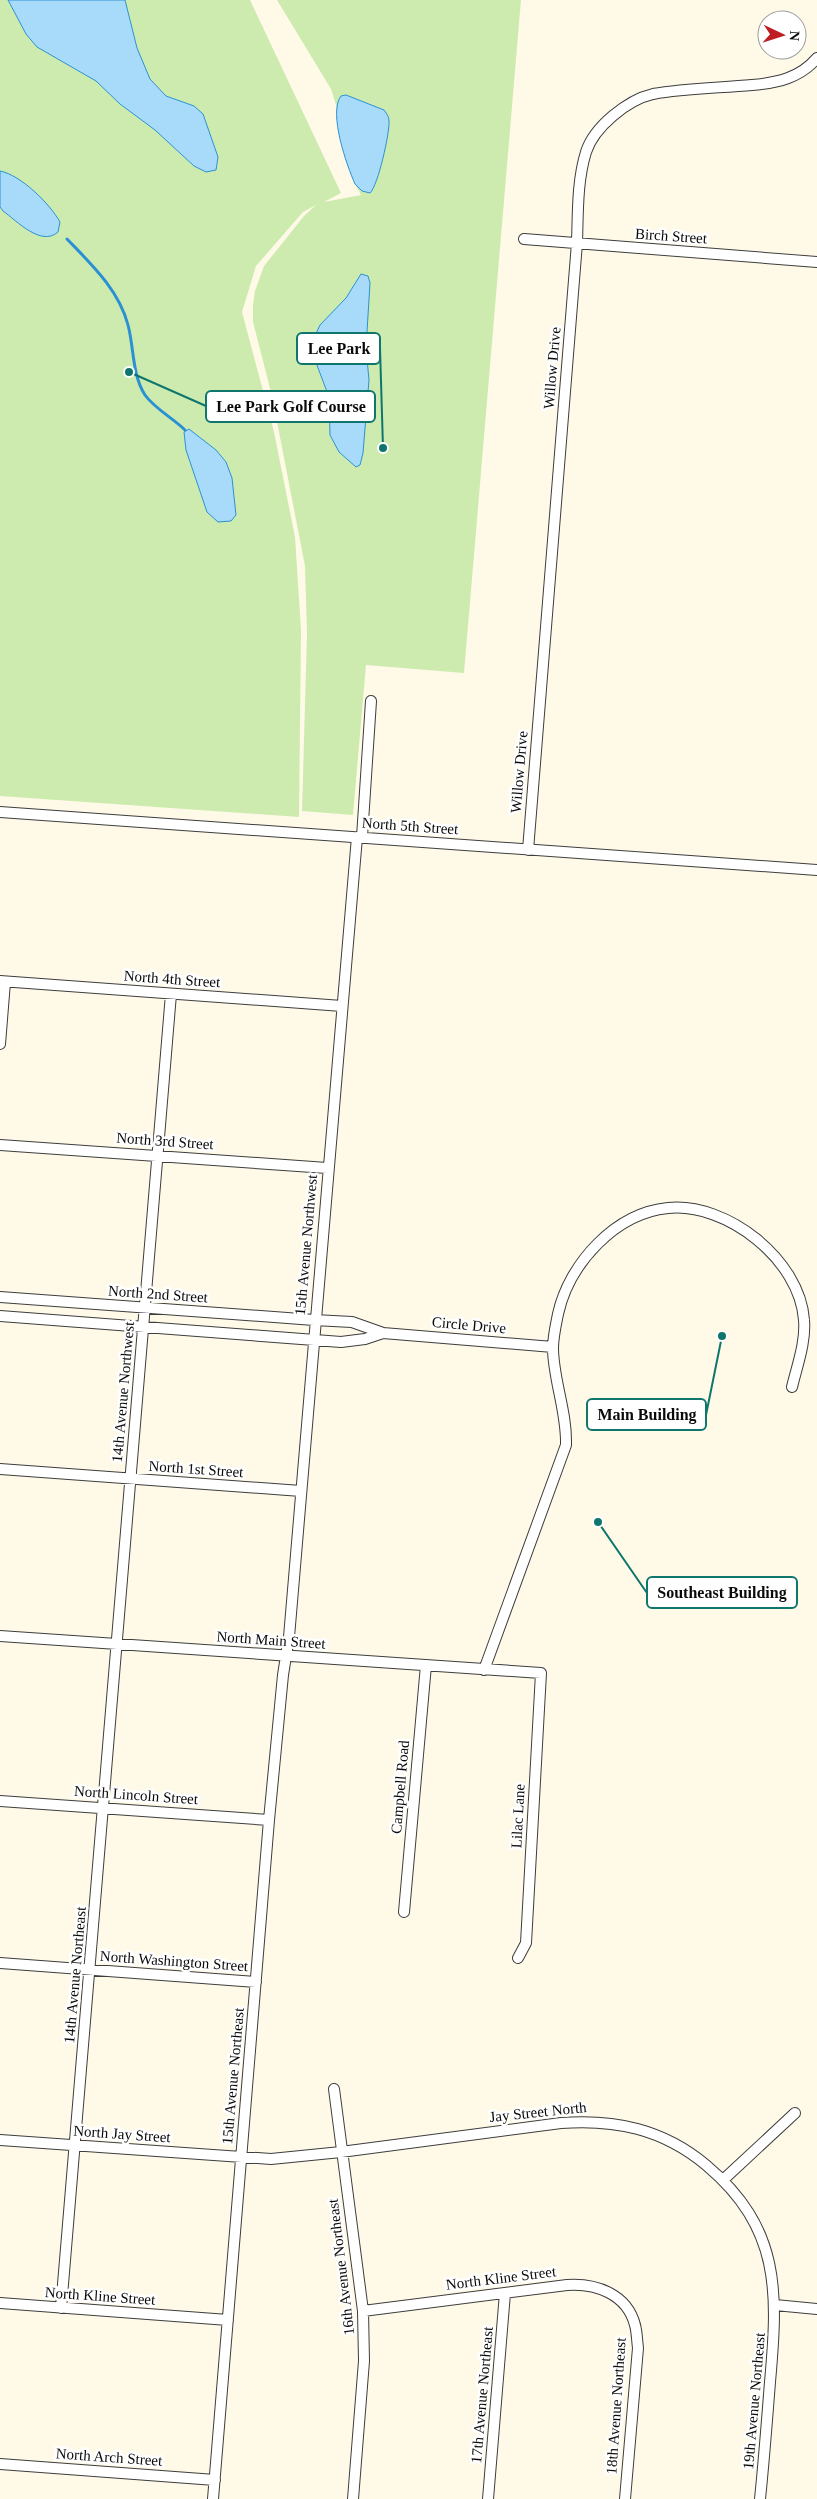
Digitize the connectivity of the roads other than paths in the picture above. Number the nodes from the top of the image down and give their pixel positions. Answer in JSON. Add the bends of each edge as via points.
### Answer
{"nodes":[{"id":1,"x":817,"y":58,"type":"edge"},
{"id":2,"x":524,"y":239,"type":"dead end"},
{"id":3,"x":577,"y":243,"type":"junction"},
{"id":4,"x":817,"y":262,"type":"edge"},
{"id":5,"x":371,"y":701,"type":"dead end"},
{"id":6,"x":0,"y":812,"type":"edge"},
{"id":7,"x":360,"y":837,"type":"junction"},
{"id":8,"x":528,"y":850,"type":"junction"},
{"id":9,"x":817,"y":870,"type":"edge"},
{"id":10,"x":3,"y":982,"type":"edge"},
{"id":11,"x":171,"y":994,"type":"junction"},
{"id":12,"x":342,"y":1006,"type":"junction"},
{"id":13,"x":0,"y":1044,"type":"edge"},
{"id":14,"x":0,"y":1145,"type":"edge"},
{"id":15,"x":158,"y":1156,"type":"junction"},
{"id":16,"x":328,"y":1168,"type":"junction"},
{"id":17,"x":0,"y":1297,"type":"edge"},
{"id":18,"x":145,"y":1308,"type":"junction"},
{"id":19,"x":0,"y":1316,"type":"edge"},
{"id":20,"x":314,"y":1320,"type":"junction"},
{"id":21,"x":144,"y":1326,"type":"junction"},
{"id":22,"x":382,"y":1333,"type":"junction"},
{"id":23,"x":313,"y":1338,"type":"junction"},
{"id":24,"x":553,"y":1348,"type":"junction"},
{"id":25,"x":792,"y":1387,"type":"dead end"},
{"id":26,"x":0,"y":1470,"type":"edge"},
{"id":27,"x":131,"y":1479,"type":"junction"},
{"id":28,"x":301,"y":1491,"type":"junction"},
{"id":29,"x":0,"y":1636,"type":"edge"},
{"id":30,"x":117,"y":1644,"type":"junction"},
{"id":31,"x":286,"y":1656,"type":"junction"},
{"id":32,"x":426,"y":1665,"type":"junction"},
{"id":33,"x":484,"y":1670,"type":"junction"},
{"id":34,"x":541,"y":1673,"type":"joint"},
{"id":35,"x":0,"y":1801,"type":"edge"},
{"id":36,"x":104,"y":1808,"type":"junction"},
{"id":37,"x":269,"y":1820,"type":"junction"},
{"id":38,"x":404,"y":1912,"type":"dead end"},
{"id":39,"x":518,"y":1958,"type":"dead end"},
{"id":40,"x":0,"y":1964,"type":"edge"},
{"id":41,"x":91,"y":1970,"type":"junction"},
{"id":42,"x":256,"y":1982,"type":"junction"},
{"id":43,"x":334,"y":2089,"type":"dead end"},
{"id":44,"x":795,"y":2114,"type":"dead end"},
{"id":45,"x":0,"y":2140,"type":"edge"},
{"id":46,"x":76,"y":2146,"type":"junction"},
{"id":47,"x":342,"y":2152,"type":"junction"},
{"id":48,"x":242,"y":2158,"type":"junction"},
{"id":49,"x":723,"y":2180,"type":"junction"},
{"id":50,"x":505,"y":2292,"type":"junction"},
{"id":51,"x":0,"y":2304,"type":"edge"},
{"id":52,"x":775,"y":2305,"type":"junction"},
{"id":53,"x":61,"y":2308,"type":"junction"},
{"id":54,"x":817,"y":2309,"type":"edge"},
{"id":55,"x":363,"y":2311,"type":"junction"},
{"id":56,"x":631,"y":2315,"type":"joint"},
{"id":57,"x":228,"y":2320,"type":"junction"},
{"id":58,"x":0,"y":2464,"type":"edge"},
{"id":59,"x":215,"y":2480,"type":"junction"},
{"id":60,"x":213,"y":2499,"type":"edge"},
{"id":61,"x":353,"y":2499,"type":"edge"},
{"id":62,"x":488,"y":2499,"type":"edge"},
{"id":63,"x":625,"y":2499,"type":"edge"},
{"id":64,"x":760,"y":2499,"type":"edge"}],
"edges":[{"from":1,"to":3,"type":"street","name":"Willow Drive","via":[[786,80],[651,95],[608,119],[586,152],[580,178]]},
{"from":2,"to":3,"type":"street","name":"Birch Street"},
{"from":3,"to":4,"type":"street","name":"Birch Street"},
{"from":3,"to":8,"type":"street","name":"Willow Drive"},
{"from":5,"to":7,"type":"street","name":"15th Avenue Northwest"},
{"from":6,"to":7,"type":"street","name":"North 5th Street"},
{"from":7,"to":8,"type":"street","name":"North 5th Street"},
{"from":7,"to":12,"type":"street","name":"15th Avenue Northwest"},
{"from":8,"to":9,"type":"street","name":"North 5th Street"},
{"from":10,"to":11,"type":"street","name":"North 4th Street"},
{"from":10,"to":13,"type":"street"},
{"from":11,"to":12,"type":"street","name":"North 4th Street"},
{"from":11,"to":15,"type":"street","name":"14th Avenue Northwest"},
{"from":12,"to":16,"type":"street","name":"15th Avenue Northwest"},
{"from":14,"to":15,"type":"street","name":"North 3rd Street"},
{"from":15,"to":16,"type":"street","name":"North 3rd Street"},
{"from":15,"to":18,"type":"street","name":"14th Avenue Northwest"},
{"from":16,"to":20,"type":"street","name":"15th Avenue Northwest"},
{"from":17,"to":18,"type":"street","name":"North 2nd Street"},
{"from":18,"to":20,"type":"street","name":"North 2nd Street"},
{"from":18,"to":21,"type":"street","name":"14th Avenue Northwest"},
{"from":19,"to":21,"type":"street"},
{"from":20,"to":22,"type":"street","name":"Circle Drive","via":[[352,1322]]},
{"from":20,"to":23,"type":"street","name":"15th Avenue Northwest"},
{"from":21,"to":23,"type":"street"},
{"from":21,"to":27,"type":"street","name":"14th Avenue Northwest"},
{"from":22,"to":23,"type":"street","name":"Circle Drive","via":[[350,1342]]},
{"from":22,"to":24,"type":"street","name":"Circle Drive"},
{"from":23,"to":28,"type":"street","name":"15th Avenue Northwest"},
{"from":24,"to":25,"type":"street","via":[[564,1294],[583,1258],[602,1238],[638,1216],[669,1208],[686,1208],[704,1212],[746,1231],[760,1241],[787,1273],[802,1304],[804,1321]]},
{"from":24,"to":33,"type":"street","via":[[566,1445]]},
{"from":26,"to":27,"type":"street","name":"North 1st Street"},
{"from":27,"to":28,"type":"street","name":"North 1st Street"},
{"from":27,"to":30,"type":"street","name":"14th Avenue Northwest"},
{"from":28,"to":31,"type":"street","name":"15th Avenue Northwest"},
{"from":29,"to":30,"type":"street","name":"North Main Street"},
{"from":30,"to":31,"type":"street","name":"North Main Street"},
{"from":30,"to":36,"type":"street","name":"14th Avenue Northeast"},
{"from":31,"to":32,"type":"street","name":"North Main Street"},
{"from":31,"to":37,"type":"street","name":"15th Avenue Northeast"},
{"from":32,"to":33,"type":"street","name":"North Main Street"},
{"from":32,"to":38,"type":"street","name":"Campbell Road"},
{"from":33,"to":34,"type":"street","name":"North Main Street"},
{"from":34,"to":39,"type":"street","name":"Lilac Lane","via":[[526,1943]]},
{"from":35,"to":36,"type":"street","name":"North Lincoln Street"},
{"from":36,"to":37,"type":"street","name":"North Lincoln Street"},
{"from":36,"to":41,"type":"street","name":"14th Avenue Northeast"},
{"from":37,"to":42,"type":"street","name":"15th Avenue Northeast"},
{"from":40,"to":41,"type":"street","name":"North Washington Street"},
{"from":41,"to":42,"type":"street","name":"North Washington Street"},
{"from":41,"to":46,"type":"street","name":"14th Avenue Northeast"},
{"from":42,"to":48,"type":"street","name":"15th Avenue Northeast"},
{"from":43,"to":47,"type":"street"},
{"from":44,"to":49,"type":"street"},
{"from":45,"to":46,"type":"street","name":"North Jay Street"},
{"from":46,"to":48,"type":"street","name":"North Jay Street"},
{"from":46,"to":53,"type":"street","name":"14th Avenue Northeast"},
{"from":47,"to":48,"type":"street","name":"Jay Street North","via":[[271,2159]]},
{"from":47,"to":49,"type":"street","name":"Jay Street North","via":[[594,2120],[636,2128],[668,2141],[699,2159]]},
{"from":47,"to":55,"type":"street","name":"16th Avenue Northeast"},
{"from":48,"to":57,"type":"street","name":"15th Avenue Northeast"},
{"from":49,"to":52,"type":"street","name":"Jay Street North","via":[[746,2208],[762,2238]]},
{"from":50,"to":55,"type":"street","name":"North Kline Street"},
{"from":50,"to":56,"type":"street","name":"North Kline Street","via":[[593,2285],[610,2293]]},
{"from":50,"to":62,"type":"street","name":"17th Avenue Northeast"},
{"from":51,"to":53,"type":"street","name":"North Kline Street"},
{"from":52,"to":54,"type":"street"},
{"from":52,"to":64,"type":"street","name":"19th Avenue Northeast"},
{"from":53,"to":57,"type":"street","name":"North Kline Street"},
{"from":55,"to":61,"type":"street","name":"16th Avenue Northeast","via":[[364,2361]]},
{"from":56,"to":63,"type":"street","name":"18th Avenue Northeast","via":[[636,2326],[638,2348]]},
{"from":57,"to":59,"type":"street","name":"15th Avenue Northeast"},
{"from":58,"to":59,"type":"street","name":"North Arch Street"},
{"from":59,"to":60,"type":"street","name":"15th Avenue Northeast"}]}
